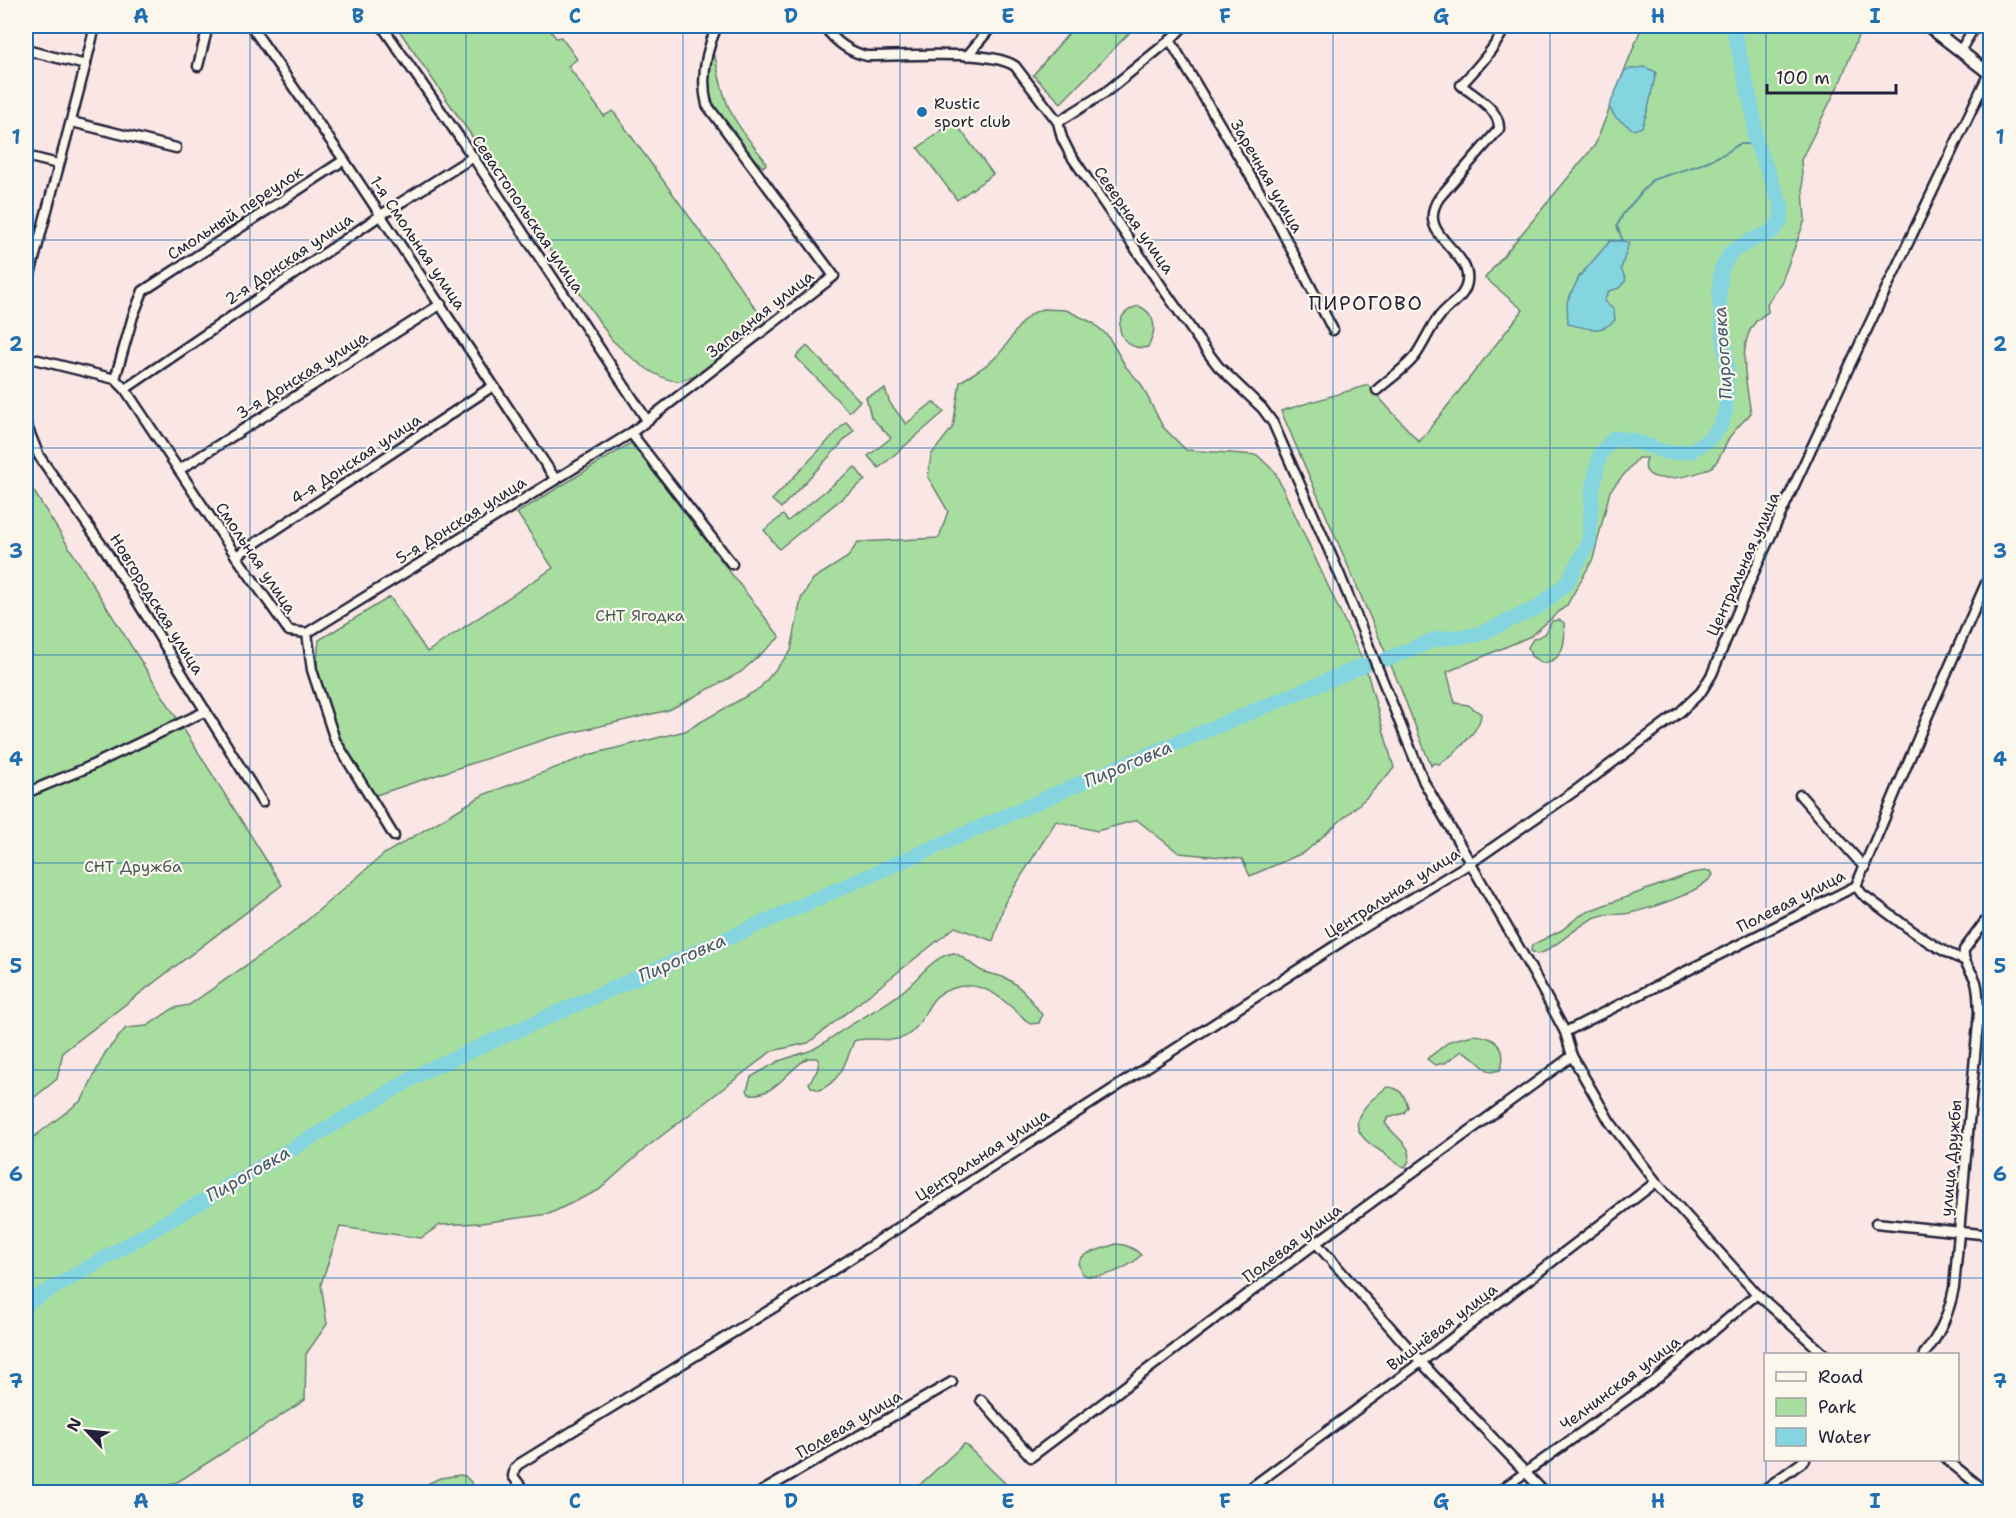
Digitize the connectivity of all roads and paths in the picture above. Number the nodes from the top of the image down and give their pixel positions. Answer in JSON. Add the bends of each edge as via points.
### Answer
{"nodes":[{"id":1,"x":95,"y":26,"type":"edge"},
{"id":2,"x":208,"y":26,"type":"edge"},
{"id":3,"x":252,"y":26,"type":"edge"},
{"id":4,"x":382,"y":26,"type":"edge"},
{"id":5,"x":717,"y":26,"type":"edge"},
{"id":6,"x":824,"y":26,"type":"edge"},
{"id":7,"x":992,"y":26,"type":"edge"},
{"id":8,"x":1184,"y":26,"type":"edge"},
{"id":9,"x":1506,"y":26,"type":"edge"},
{"id":10,"x":1928,"y":26,"type":"edge"},
{"id":11,"x":1976,"y":26,"type":"edge"},
{"id":12,"x":1170,"y":40,"type":"junction"},
{"id":13,"x":26,"y":50,"type":"edge"},
{"id":14,"x":1960,"y":51,"type":"junction"},
{"id":15,"x":967,"y":56,"type":"junction"},
{"id":16,"x":86,"y":65,"type":"junction"},
{"id":17,"x":198,"y":66,"type":"dead end"},
{"id":18,"x":1990,"y":73,"type":"edge"},
{"id":19,"x":72,"y":122,"type":"junction"},
{"id":20,"x":1058,"y":122,"type":"junction"},
{"id":21,"x":176,"y":148,"type":"dead end"},
{"id":22,"x":26,"y":156,"type":"edge"},
{"id":23,"x":473,"y":157,"type":"junction"},
{"id":24,"x":344,"y":160,"type":"junction"},
{"id":25,"x":58,"y":164,"type":"junction"},
{"id":26,"x":381,"y":215,"type":"junction"},
{"id":27,"x":29,"y":266,"type":"edge"},
{"id":28,"x":26,"y":291,"type":"edge"},
{"id":29,"x":441,"y":304,"type":"junction"},
{"id":30,"x":1333,"y":330,"type":"dead end"},
{"id":31,"x":26,"y":357,"type":"edge"},
{"id":32,"x":115,"y":379,"type":"junction"},
{"id":33,"x":493,"y":386,"type":"junction"},
{"id":34,"x":125,"y":389,"type":"junction"},
{"id":35,"x":1377,"y":390,"type":"dead end"},
{"id":36,"x":647,"y":420,"type":"junction"},
{"id":37,"x":26,"y":424,"type":"edge"},
{"id":38,"x":631,"y":433,"type":"junction"},
{"id":39,"x":179,"y":470,"type":"junction"},
{"id":40,"x":556,"y":480,"type":"junction"},
{"id":41,"x":236,"y":556,"type":"junction"},
{"id":42,"x":732,"y":564,"type":"dead end"},
{"id":43,"x":1990,"y":574,"type":"edge"},
{"id":44,"x":307,"y":633,"type":"junction"},
{"id":45,"x":206,"y":711,"type":"junction"},
{"id":46,"x":26,"y":793,"type":"edge"},
{"id":47,"x":1800,"y":795,"type":"dead end"},
{"id":48,"x":262,"y":802,"type":"dead end"},
{"id":49,"x":394,"y":836,"type":"dead end"},
{"id":50,"x":1472,"y":862,"type":"junction"},
{"id":51,"x":1865,"y":868,"type":"junction"},
{"id":52,"x":1856,"y":886,"type":"junction"},
{"id":53,"x":1990,"y":915,"type":"edge"},
{"id":54,"x":1964,"y":960,"type":"junction"},
{"id":55,"x":1565,"y":1032,"type":"junction"},
{"id":56,"x":1572,"y":1056,"type":"junction"},
{"id":57,"x":1656,"y":1182,"type":"junction"},
{"id":58,"x":1876,"y":1223,"type":"dead end"},
{"id":59,"x":1959,"y":1231,"type":"junction"},
{"id":60,"x":1990,"y":1235,"type":"edge"},
{"id":61,"x":1316,"y":1243,"type":"junction"},
{"id":62,"x":1757,"y":1294,"type":"junction"},
{"id":63,"x":1823,"y":1353,"type":"edge"},
{"id":64,"x":1925,"y":1353,"type":"edge"},
{"id":65,"x":1421,"y":1362,"type":"junction"},
{"id":66,"x":952,"y":1382,"type":"dead end"},
{"id":67,"x":981,"y":1400,"type":"dead end"},
{"id":68,"x":1804,"y":1461,"type":"edge"},
{"id":69,"x":1948,"y":1461,"type":"edge"},
{"id":70,"x":1525,"y":1472,"type":"junction"},
{"id":71,"x":525,"y":1492,"type":"edge"},
{"id":72,"x":761,"y":1492,"type":"edge"},
{"id":73,"x":1245,"y":1492,"type":"edge"},
{"id":74,"x":1498,"y":1492,"type":"edge"},
{"id":75,"x":1544,"y":1492,"type":"edge"},
{"id":76,"x":1761,"y":1492,"type":"edge"},
{"id":77,"x":1987,"y":1492,"type":"edge"}],
"edges":[{"from":1,"to":16,"type":"street"},
{"from":2,"to":17,"type":"street"},
{"from":3,"to":24,"type":"street","name":"1-я Смольная улица"},
{"from":4,"to":23,"type":"street","name":"Севастопольская улица"},
{"from":5,"to":36,"type":"street","name":"Западная улица","via":[[703,78],[707,105],[834,276]]},
{"from":6,"to":15,"type":"street","name":"Северная улица","via":[[838,42],[860,54]]},
{"from":7,"to":15,"type":"street"},
{"from":8,"to":12,"type":"street"},
{"from":9,"to":35,"type":"street","via":[[1495,47],[1461,85],[1494,112],[1499,129],[1439,198],[1433,212],[1435,229],[1466,269],[1465,289],[1438,317],[1413,358]]},
{"from":10,"to":14,"type":"main road"},
{"from":11,"to":14,"type":"street"},
{"from":12,"to":20,"type":"street","via":[[1106,92]]},
{"from":12,"to":30,"type":"street","name":"Заречная улица","via":[[1274,216]]},
{"from":13,"to":16,"type":"street"},
{"from":14,"to":18,"type":"main road"},
{"from":15,"to":20,"type":"street","name":"Северная улица","via":[[1006,61],[1015,66]]},
{"from":16,"to":19,"type":"street"},
{"from":18,"to":50,"type":"street","name":"Центральная улица","via":[[1849,366],[1701,692],[1579,788]]},
{"from":19,"to":21,"type":"street"},
{"from":19,"to":25,"type":"street"},
{"from":20,"to":50,"type":"street","name":"Северная улица","via":[[1070,154],[1200,342],[1273,423],[1340,573],[1424,782]]},
{"from":22,"to":25,"type":"street"},
{"from":23,"to":26,"type":"street","name":"2-я Донская улица"},
{"from":23,"to":36,"type":"street","name":"Севастопольская улица"},
{"from":24,"to":26,"type":"street","name":"1-я Смольная улица"},
{"from":24,"to":32,"type":"street","name":"Смольный переулок","via":[[142,291]]},
{"from":25,"to":27,"type":"street"},
{"from":26,"to":29,"type":"street","name":"1-я Смольная улица"},
{"from":26,"to":34,"type":"street","name":"2-я Донская улица"},
{"from":27,"to":28,"type":"street"},
{"from":29,"to":33,"type":"street","name":"1-я Смольная улица"},
{"from":29,"to":39,"type":"street","name":"3-я Донская улица"},
{"from":31,"to":32,"type":"street"},
{"from":32,"to":34,"type":"street","name":"Смольная улица"},
{"from":33,"to":40,"type":"street","name":"1-я Смольная улица"},
{"from":33,"to":41,"type":"street","name":"4-я Донская улица"},
{"from":34,"to":39,"type":"street","name":"Смольная улица"},
{"from":36,"to":38,"type":"street","name":"Западная улица"},
{"from":37,"to":45,"type":"street","name":"Новгородская улица","via":[[39,456],[106,550]]},
{"from":38,"to":40,"type":"street","name":"5-я Донская улица"},
{"from":38,"to":42,"type":"street"},
{"from":39,"to":41,"type":"street","name":"Смольная улица"},
{"from":40,"to":44,"type":"street","name":"5-я Донская улица"},
{"from":41,"to":44,"type":"street","name":"Смольная улица","via":[[289,631]]},
{"from":43,"to":51,"type":"street","name":"Полевая улица"},
{"from":44,"to":49,"type":"street","via":[[312,670],[335,740]]},
{"from":45,"to":46,"type":"street"},
{"from":45,"to":48,"type":"street","name":"Новгородская улица"},
{"from":47,"to":51,"type":"street"},
{"from":50,"to":55,"type":"street","name":"Северная улица"},
{"from":50,"to":71,"type":"street","name":"Центральная улица","via":[[1337,944],[791,1297],[519,1464],[515,1480]]},
{"from":51,"to":52,"type":"street","name":"Полевая улица"},
{"from":52,"to":54,"type":"street","via":[[1930,942]]},
{"from":52,"to":55,"type":"street","name":"Полевая улица"},
{"from":53,"to":54,"type":"street","via":[[1964,950]]},
{"from":54,"to":59,"type":"street","name":"улица Дружбы","via":[[1976,982],[1979,1012]]},
{"from":55,"to":56,"type":"street","name":"Северная улица"},
{"from":56,"to":57,"type":"street","name":"Северная улица","via":[[1610,1122]]},
{"from":56,"to":61,"type":"street","name":"Полевая улица"},
{"from":57,"to":62,"type":"street","name":"Северная улица"},
{"from":57,"to":65,"type":"street","name":"Вишнёвая улица"},
{"from":58,"to":59,"type":"street"},
{"from":59,"to":60,"type":"street"},
{"from":59,"to":64,"type":"street","name":"улица Дружбы","via":[[1950,1308]]},
{"from":61,"to":65,"type":"street"},
{"from":61,"to":67,"type":"street","name":"Полевая улица","via":[[1031,1457]]},
{"from":62,"to":63,"type":"street","name":"Северная улица"},
{"from":62,"to":70,"type":"street","name":"Челнинская улица","via":[[1659,1377]]},
{"from":65,"to":70,"type":"street"},
{"from":65,"to":73,"type":"street","name":"Вишнёвая улица"},
{"from":66,"to":72,"type":"street","name":"Полевая улица"},
{"from":68,"to":76,"type":"street"},
{"from":69,"to":77,"type":"street"},
{"from":70,"to":74,"type":"street","name":"Челнинская улица"},
{"from":70,"to":75,"type":"street"}]}
